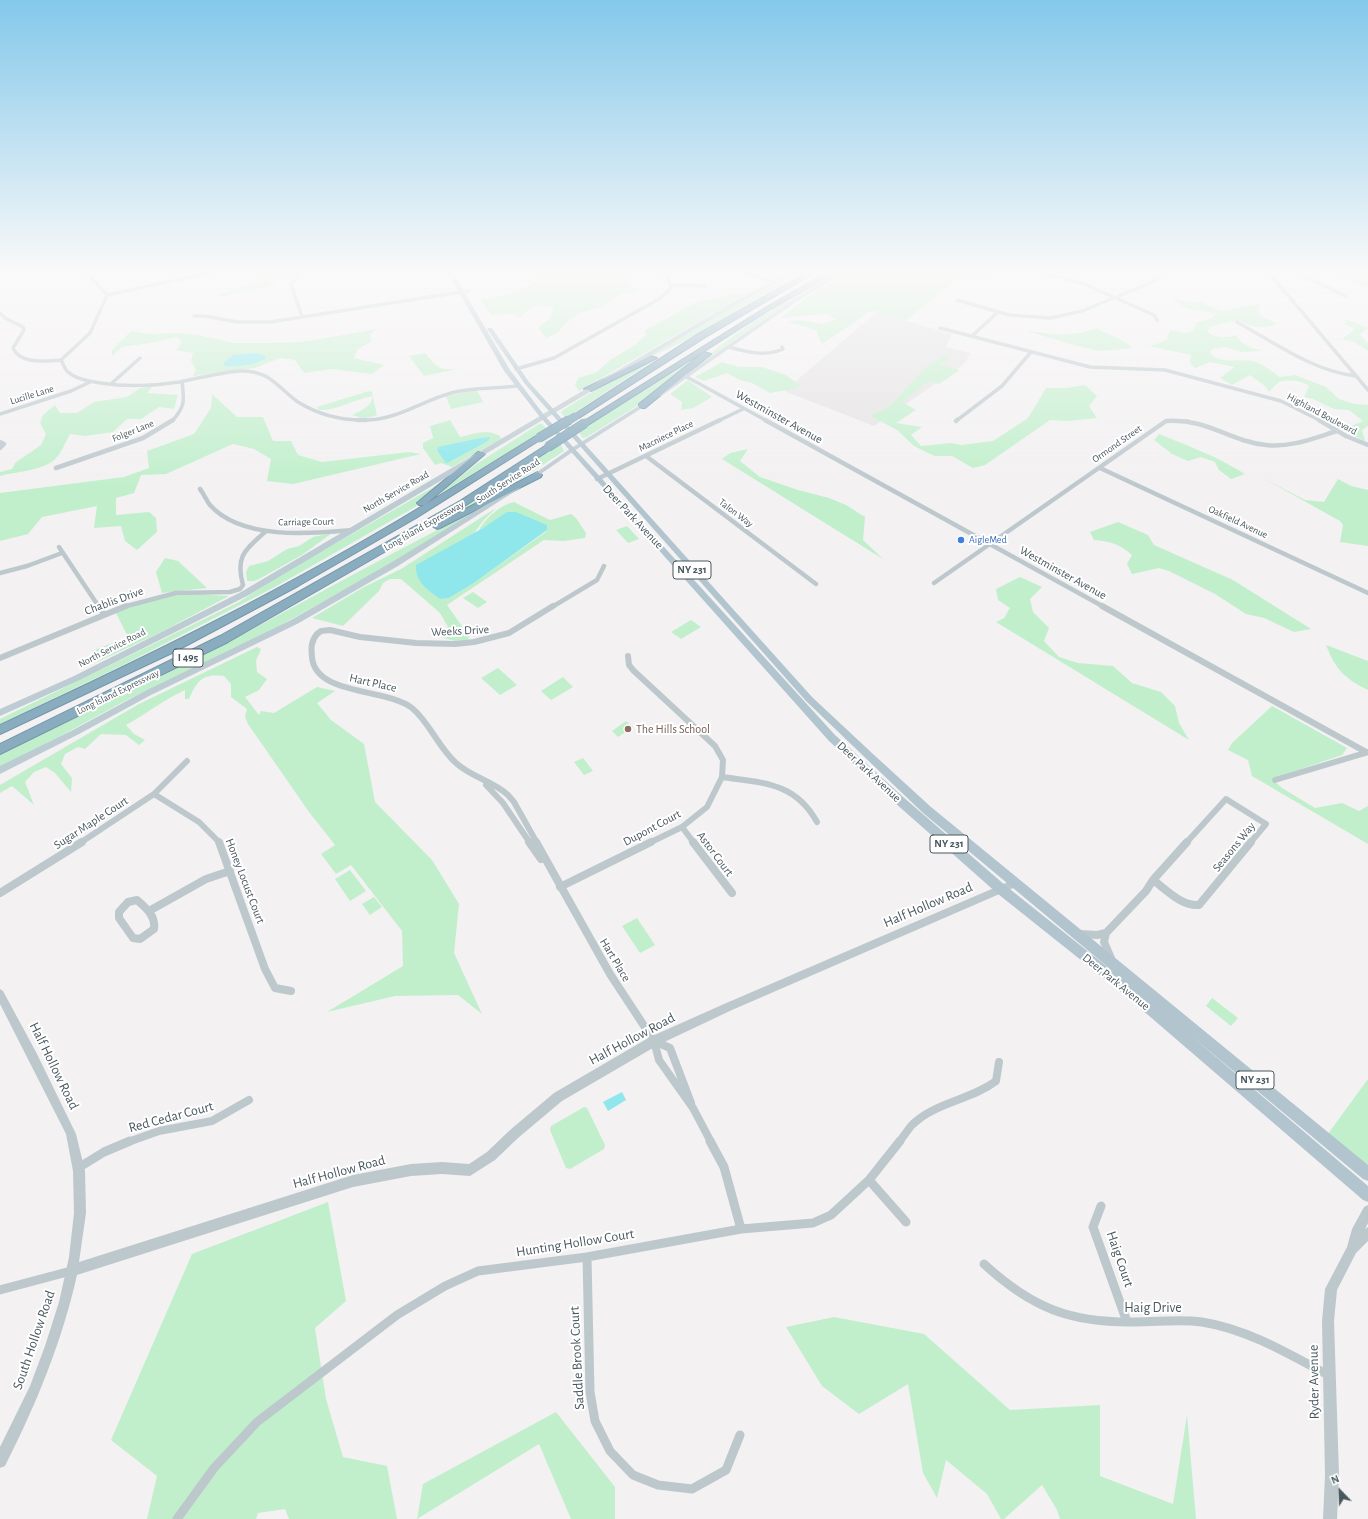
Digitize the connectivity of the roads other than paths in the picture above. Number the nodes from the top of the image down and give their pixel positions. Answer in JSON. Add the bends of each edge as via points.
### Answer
{"nodes":[{"id":1,"x":16,"y":344,"type":"edge"},
{"id":2,"x":78,"y":344,"type":"edge"},
{"id":3,"x":494,"y":344,"type":"edge"},
{"id":4,"x":500,"y":344,"type":"edge"},
{"id":5,"x":579,"y":344,"type":"edge"},
{"id":6,"x":665,"y":344,"type":"edge"},
{"id":7,"x":684,"y":344,"type":"edge"},
{"id":8,"x":689,"y":344,"type":"edge"},
{"id":9,"x":711,"y":344,"type":"edge"},
{"id":10,"x":719,"y":344,"type":"edge"},
{"id":11,"x":732,"y":344,"type":"edge"},
{"id":12,"x":1001,"y":344,"type":"edge"},
{"id":13,"x":1278,"y":344,"type":"edge"},
{"id":14,"x":1329,"y":344,"type":"edge"},
{"id":15,"x":729,"y":346,"type":"junction"},
{"id":16,"x":782,"y":347,"type":"dead end"},
{"id":17,"x":1031,"y":352,"type":"junction"},
{"id":18,"x":140,"y":358,"type":"dead end"},
{"id":19,"x":61,"y":360,"type":"junction"},
{"id":20,"x":516,"y":369,"type":"junction"},
{"id":21,"x":1356,"y":376,"type":"junction"},
{"id":22,"x":687,"y":377,"type":"junction"},
{"id":23,"x":182,"y":381,"type":"junction"},
{"id":24,"x":90,"y":382,"type":"junction"},
{"id":25,"x":112,"y":383,"type":"junction"},
{"id":26,"x":517,"y":386,"type":"junction"},
{"id":27,"x":588,"y":389,"type":"junction"},
{"id":28,"x":1368,"y":390,"type":"edge"},
{"id":29,"x":642,"y":406,"type":"junction"},
{"id":30,"x":743,"y":409,"type":"junction"},
{"id":31,"x":552,"y":410,"type":"junction"},
{"id":32,"x":0,"y":414,"type":"edge"},
{"id":33,"x":542,"y":416,"type":"junction"},
{"id":34,"x":956,"y":421,"type":"dead end"},
{"id":35,"x":1337,"y":431,"type":"junction"},
{"id":36,"x":0,"y":442,"type":"edge"},
{"id":37,"x":582,"y":444,"type":"junction"},
{"id":38,"x":1368,"y":445,"type":"edge"},
{"id":39,"x":0,"y":448,"type":"edge"},
{"id":40,"x":572,"y":450,"type":"junction"},
{"id":41,"x":481,"y":454,"type":"junction"},
{"id":42,"x":646,"y":456,"type":"junction"},
{"id":43,"x":56,"y":468,"type":"dead end"},
{"id":44,"x":1100,"y":468,"type":"junction"},
{"id":45,"x":538,"y":474,"type":"junction"},
{"id":46,"x":608,"y":474,"type":"junction"},
{"id":47,"x":597,"y":479,"type":"junction"},
{"id":48,"x":200,"y":489,"type":"dead end"},
{"id":49,"x":354,"y":530,"type":"junction"},
{"id":50,"x":266,"y":531,"type":"junction"},
{"id":51,"x":988,"y":544,"type":"junction"},
{"id":52,"x":59,"y":547,"type":"dead end"},
{"id":53,"x":62,"y":553,"type":"junction"},
{"id":54,"x":371,"y":557,"type":"junction"},
{"id":55,"x":336,"y":561,"type":"junction"},
{"id":56,"x":604,"y":566,"type":"dead end"},
{"id":57,"x":0,"y":573,"type":"edge"},
{"id":58,"x":934,"y":583,"type":"dead end"},
{"id":59,"x":816,"y":584,"type":"dead end"},
{"id":60,"x":1368,"y":593,"type":"edge"},
{"id":61,"x":104,"y":614,"type":"junction"},
{"id":62,"x":318,"y":633,"type":"joint"},
{"id":63,"x":628,"y":656,"type":"dead end"},
{"id":64,"x":0,"y":658,"type":"edge"},
{"id":65,"x":774,"y":666,"type":"junction"},
{"id":66,"x":0,"y":713,"type":"edge"},
{"id":67,"x":0,"y":730,"type":"edge"},
{"id":68,"x":0,"y":749,"type":"edge"},
{"id":69,"x":1367,"y":752,"type":"edge"},
{"id":70,"x":187,"y":761,"type":"dead end"},
{"id":71,"x":0,"y":770,"type":"edge"},
{"id":72,"x":722,"y":777,"type":"junction"},
{"id":73,"x":1276,"y":780,"type":"dead end"},
{"id":74,"x":484,"y":782,"type":"junction"},
{"id":75,"x":154,"y":794,"type":"junction"},
{"id":76,"x":817,"y":822,"type":"dead end"},
{"id":77,"x":682,"y":828,"type":"junction"},
{"id":78,"x":230,"y":871,"type":"junction"},
{"id":79,"x":1153,"y":880,"type":"junction"},
{"id":80,"x":1015,"y":883,"type":"junction"},
{"id":81,"x":560,"y":887,"type":"junction"},
{"id":82,"x":1002,"y":890,"type":"junction"},
{"id":83,"x":0,"y":893,"type":"edge"},
{"id":84,"x":732,"y":893,"type":"dead end"},
{"id":85,"x":149,"y":911,"type":"junction"},
{"id":86,"x":1106,"y":933,"type":"junction"},
{"id":87,"x":1078,"y":934,"type":"junction"},
{"id":88,"x":1114,"y":963,"type":"junction"},
{"id":89,"x":292,"y":991,"type":"dead end"},
{"id":90,"x":0,"y":994,"type":"edge"},
{"id":91,"x":654,"y":1041,"type":"junction"},
{"id":92,"x":999,"y":1062,"type":"dead end"},
{"id":93,"x":249,"y":1100,"type":"dead end"},
{"id":94,"x":692,"y":1108,"type":"junction"},
{"id":95,"x":78,"y":1168,"type":"junction"},
{"id":96,"x":1368,"y":1174,"type":"edge"},
{"id":97,"x":869,"y":1180,"type":"junction"},
{"id":98,"x":1368,"y":1195,"type":"edge"},
{"id":99,"x":1101,"y":1206,"type":"dead end"},
{"id":100,"x":1368,"y":1211,"type":"edge"},
{"id":101,"x":906,"y":1222,"type":"dead end"},
{"id":102,"x":741,"y":1229,"type":"junction"},
{"id":103,"x":1368,"y":1233,"type":"edge"},
{"id":104,"x":1352,"y":1249,"type":"junction"},
{"id":105,"x":587,"y":1257,"type":"junction"},
{"id":106,"x":984,"y":1264,"type":"dead end"},
{"id":107,"x":71,"y":1271,"type":"junction"},
{"id":108,"x":0,"y":1290,"type":"edge"},
{"id":109,"x":1127,"y":1322,"type":"junction"},
{"id":110,"x":1328,"y":1375,"type":"junction"},
{"id":111,"x":740,"y":1435,"type":"dead end"},
{"id":112,"x":0,"y":1461,"type":"edge"},
{"id":113,"x":177,"y":1519,"type":"edge"},
{"id":114,"x":1330,"y":1519,"type":"edge"}],
"edges":[{"from":1,"to":19,"type":"street","via":[[13,348],[17,356],[29,360]]},
{"from":2,"to":19,"type":"street"},
{"from":3,"to":26,"type":"main road","name":"Deer Park Avenue","number":"NY 231"},
{"from":4,"to":20,"type":"main road","name":"Deer Park Avenue","number":"NY 231"},
{"from":5,"to":20,"type":"street","via":[[554,358]]},
{"from":6,"to":27,"type":"main road","name":"North Service Road"},
{"from":7,"to":27,"type":"highway"},
{"from":8,"to":55,"type":"highway","name":"Long Island Expressway","number":"I 495","bridge":true,"via":[[576,416]]},
{"from":9,"to":54,"type":"highway","name":"Long Island Expressway","number":"I 495","bridge":true,"via":[[463,503]]},
{"from":10,"to":29,"type":"highway"},
{"from":11,"to":15,"type":"main road","name":"South Service Road"},
{"from":12,"to":17,"type":"street","name":"Highland Boulevard"},
{"from":13,"to":21,"type":"street","via":[[1323,369]]},
{"from":14,"to":21,"type":"street"},
{"from":15,"to":16,"type":"street","via":[[761,353],[780,351]]},
{"from":15,"to":22,"type":"main road","name":"South Service Road"},
{"from":17,"to":34,"type":"street","via":[[1002,386]]},
{"from":17,"to":35,"type":"street","name":"Highland Boulevard","via":[[1090,367],[1165,370],[1289,404]]},
{"from":18,"to":25,"type":"street"},
{"from":19,"to":24,"type":"street","via":[[70,374]]},
{"from":20,"to":31,"type":"main road","name":"Deer Park Avenue","number":"NY 231"},
{"from":21,"to":28,"type":"street"},
{"from":22,"to":29,"type":"main road","name":"South Service Road"},
{"from":22,"to":30,"type":"street","name":"Westminster Avenue"},
{"from":23,"to":25,"type":"street","via":[[153,384]]},
{"from":23,"to":26,"type":"street","via":[[234,372],[260,372],[271,377],[297,401],[312,410],[343,419],[370,420],[402,414],[440,397],[462,391]]},
{"from":23,"to":43,"type":"street","name":"Folger Lane","via":[[184,403],[181,411],[170,423],[142,438]]},
{"from":24,"to":25,"type":"street"},
{"from":24,"to":32,"type":"street","name":"Lucille Lane","via":[[71,391]]},
{"from":26,"to":33,"type":"main road","name":"Deer Park Avenue","number":"NY 231"},
{"from":27,"to":31,"type":"main road","name":"North Service Road"},
{"from":29,"to":37,"type":"main road","name":"South Service Road"},
{"from":30,"to":42,"type":"street","name":"Macniece Place"},
{"from":30,"to":51,"type":"street","name":"Westminster Avenue"},
{"from":31,"to":33,"type":"main road","name":"North Service Road"},
{"from":31,"to":37,"type":"main road","name":"Deer Park Avenue","number":"NY 231"},
{"from":33,"to":40,"type":"main road","name":"Deer Park Avenue","number":"NY 231"},
{"from":33,"to":41,"type":"main road","name":"North Service Road"},
{"from":35,"to":38,"type":"street","name":"Highland Boulevard"},
{"from":35,"to":44,"type":"street","name":"Ormond Street","via":[[1276,446],[1254,443],[1195,421],[1173,420],[1161,425]]},
{"from":36,"to":39,"type":"street","via":[[4,444]]},
{"from":37,"to":40,"type":"main road","name":"South Service Road"},
{"from":37,"to":46,"type":"main road","name":"Deer Park Avenue","number":"NY 231"},
{"from":40,"to":45,"type":"main road","name":"South Service Road"},
{"from":40,"to":47,"type":"main road","name":"Deer Park Avenue","number":"NY 231"},
{"from":41,"to":49,"type":"main road","name":"North Service Road"},
{"from":41,"to":55,"type":"highway","via":[[418,507]]},
{"from":42,"to":46,"type":"street","name":"Macniece Place"},
{"from":42,"to":59,"type":"street","name":"Talon Way"},
{"from":44,"to":51,"type":"street","name":"Ormond Street"},
{"from":44,"to":60,"type":"street","name":"Oakfield Avenue"},
{"from":45,"to":54,"type":"highway","via":[[478,507]]},
{"from":45,"to":71,"type":"main road","name":"South Service Road","via":[[427,545],[294,622],[148,693]]},
{"from":46,"to":47,"type":"street","name":"Macniece Place"},
{"from":46,"to":65,"type":"main road","name":"Deer Park Avenue","number":"NY 231"},
{"from":47,"to":65,"type":"main road","name":"Deer Park Avenue","number":"NY 231"},
{"from":48,"to":50,"type":"street","name":"Carriage Court","via":[[210,504],[226,517]]},
{"from":49,"to":50,"type":"street","name":"Carriage Court","via":[[307,533]]},
{"from":49,"to":66,"type":"main road","name":"North Service Road","via":[[244,594],[77,678]]},
{"from":50,"to":61,"type":"street","name":"Chablis Drive","via":[[247,549],[242,559],[238,569],[243,585],[240,589],[230,592],[176,593],[141,601]]},
{"from":51,"to":58,"type":"street","name":"Ormond Street","via":[[982,551]]},
{"from":51,"to":69,"type":"street","name":"Westminster Avenue"},
{"from":52,"to":53,"type":"street"},
{"from":53,"to":57,"type":"street"},
{"from":53,"to":61,"type":"street"},
{"from":54,"to":68,"type":"highway","name":"Long Island Expressway","number":"I 495","via":[[224,639]]},
{"from":55,"to":67,"type":"highway","name":"Long Island Expressway","number":"I 495","via":[[213,628]]},
{"from":56,"to":62,"type":"street","name":"Weeks Drive","via":[[597,580],[497,639],[442,644],[376,639],[327,630]]},
{"from":61,"to":64,"type":"street","name":"Chablis Drive"},
{"from":62,"to":74,"type":"street","name":"Hart Place","via":[[312,641],[311,650],[314,668],[322,676],[343,688],[374,692],[404,703],[418,714],[456,764]]},
{"from":63,"to":72,"type":"street","name":"Dupont Court","via":[[629,665],[634,671],[715,746],[723,760]]},
{"from":65,"to":80,"type":"main road","name":"Deer Park Avenue","number":"NY 231","via":[[927,810]]},
{"from":65,"to":82,"type":"main road","name":"Deer Park Avenue","number":"NY 231","via":[[832,738]]},
{"from":69,"to":73,"type":"street"},
{"from":70,"to":75,"type":"street","name":"Sugar Maple Court"},
{"from":72,"to":76,"type":"street","via":[[775,786],[802,799]]},
{"from":72,"to":77,"type":"street","name":"Dupont Court","via":[[707,807]]},
{"from":74,"to":81,"type":"street","name":"Hart Place","via":[[503,803]]},
{"from":74,"to":81,"type":"street","name":"Hart Place","via":[[502,790],[514,802]]},
{"from":75,"to":78,"type":"street","name":"Honey Locust Court","via":[[212,832],[226,856]]},
{"from":75,"to":83,"type":"street","name":"Sugar Maple Court"},
{"from":77,"to":81,"type":"street","name":"Dupont Court"},
{"from":77,"to":84,"type":"street","name":"Astor Court"},
{"from":78,"to":85,"type":"street","via":[[206,879]]},
{"from":78,"to":89,"type":"street","name":"Honey Locust Court","via":[[275,988]]},
{"from":79,"to":79,"type":"street","name":"Seasons Way","via":[[1226,799],[1266,824],[1199,905],[1185,903]]},
{"from":79,"to":86,"type":"street","name":"Seasons Way"},
{"from":80,"to":82,"type":"street","name":"Half Hollow Road"},
{"from":80,"to":87,"type":"main road","name":"Deer Park Avenue","number":"NY 231"},
{"from":81,"to":91,"type":"street","name":"Hart Place","via":[[610,974]]},
{"from":82,"to":91,"type":"street","name":"Half Hollow Road"},
{"from":82,"to":98,"type":"main road","name":"Deer Park Avenue","number":"NY 231","via":[[1136,997]]},
{"from":85,"to":85,"type":"street","via":[[136,900],[128,902],[119,912],[119,918],[133,938],[140,939],[154,929],[155,922]]},
{"from":86,"to":87,"type":"street","via":[[1092,936]]},
{"from":86,"to":88,"type":"street","via":[[1104,942]]},
{"from":87,"to":88,"type":"main road","name":"Deer Park Avenue","number":"NY 231"},
{"from":88,"to":96,"type":"main road","name":"Deer Park Avenue","number":"NY 231"},
{"from":90,"to":95,"type":"street","name":"Half Hollow Road","via":[[71,1134]]},
{"from":91,"to":94,"type":"street","via":[[659,1060]]},
{"from":91,"to":94,"type":"street","via":[[670,1048]]},
{"from":91,"to":107,"type":"street","name":"Half Hollow Road","via":[[558,1097],[491,1156],[470,1170],[411,1170],[353,1181]]},
{"from":92,"to":97,"type":"street","name":"Hunting Hollow Court","via":[[996,1081],[988,1087],[938,1108],[913,1124]]},
{"from":93,"to":95,"type":"street","name":"Red Cedar Court","via":[[230,1113],[211,1121],[153,1133],[127,1142]]},
{"from":94,"to":102,"type":"street","via":[[724,1167]]},
{"from":95,"to":107,"type":"street","name":"Half Hollow Road","via":[[78,1231]]},
{"from":97,"to":101,"type":"street"},
{"from":97,"to":102,"type":"street","name":"Hunting Hollow Court","via":[[831,1215],[813,1223]]},
{"from":99,"to":109,"type":"street","name":"Haig Court","via":[[1093,1226]]},
{"from":100,"to":104,"type":"street","name":"Ryder Avenue","via":[[1356,1233]]},
{"from":102,"to":105,"type":"street","name":"Hunting Hollow Court"},
{"from":103,"to":104,"type":"street","name":"Ryder Avenue"},
{"from":104,"to":110,"type":"street","name":"Ryder Avenue","via":[[1331,1289]]},
{"from":105,"to":111,"type":"street","name":"Saddle Brook Court","via":[[590,1392],[595,1421],[610,1451],[633,1475],[658,1485],[692,1489],[726,1470]]},
{"from":105,"to":113,"type":"street","name":"Hunting Hollow Court","via":[[478,1271],[445,1286],[397,1315],[257,1422],[214,1468]]},
{"from":106,"to":109,"type":"street","name":"Haig Drive","via":[[1005,1284],[1028,1300],[1059,1314],[1086,1320]]},
{"from":107,"to":108,"type":"street"},
{"from":107,"to":112,"type":"street","name":"South Hollow Road","via":[[62,1314],[42,1373]]},
{"from":109,"to":110,"type":"street","name":"Haig Drive","via":[[1202,1322],[1279,1349]]},
{"from":110,"to":114,"type":"street","name":"Ryder Avenue","via":[[1332,1475]]}]}
